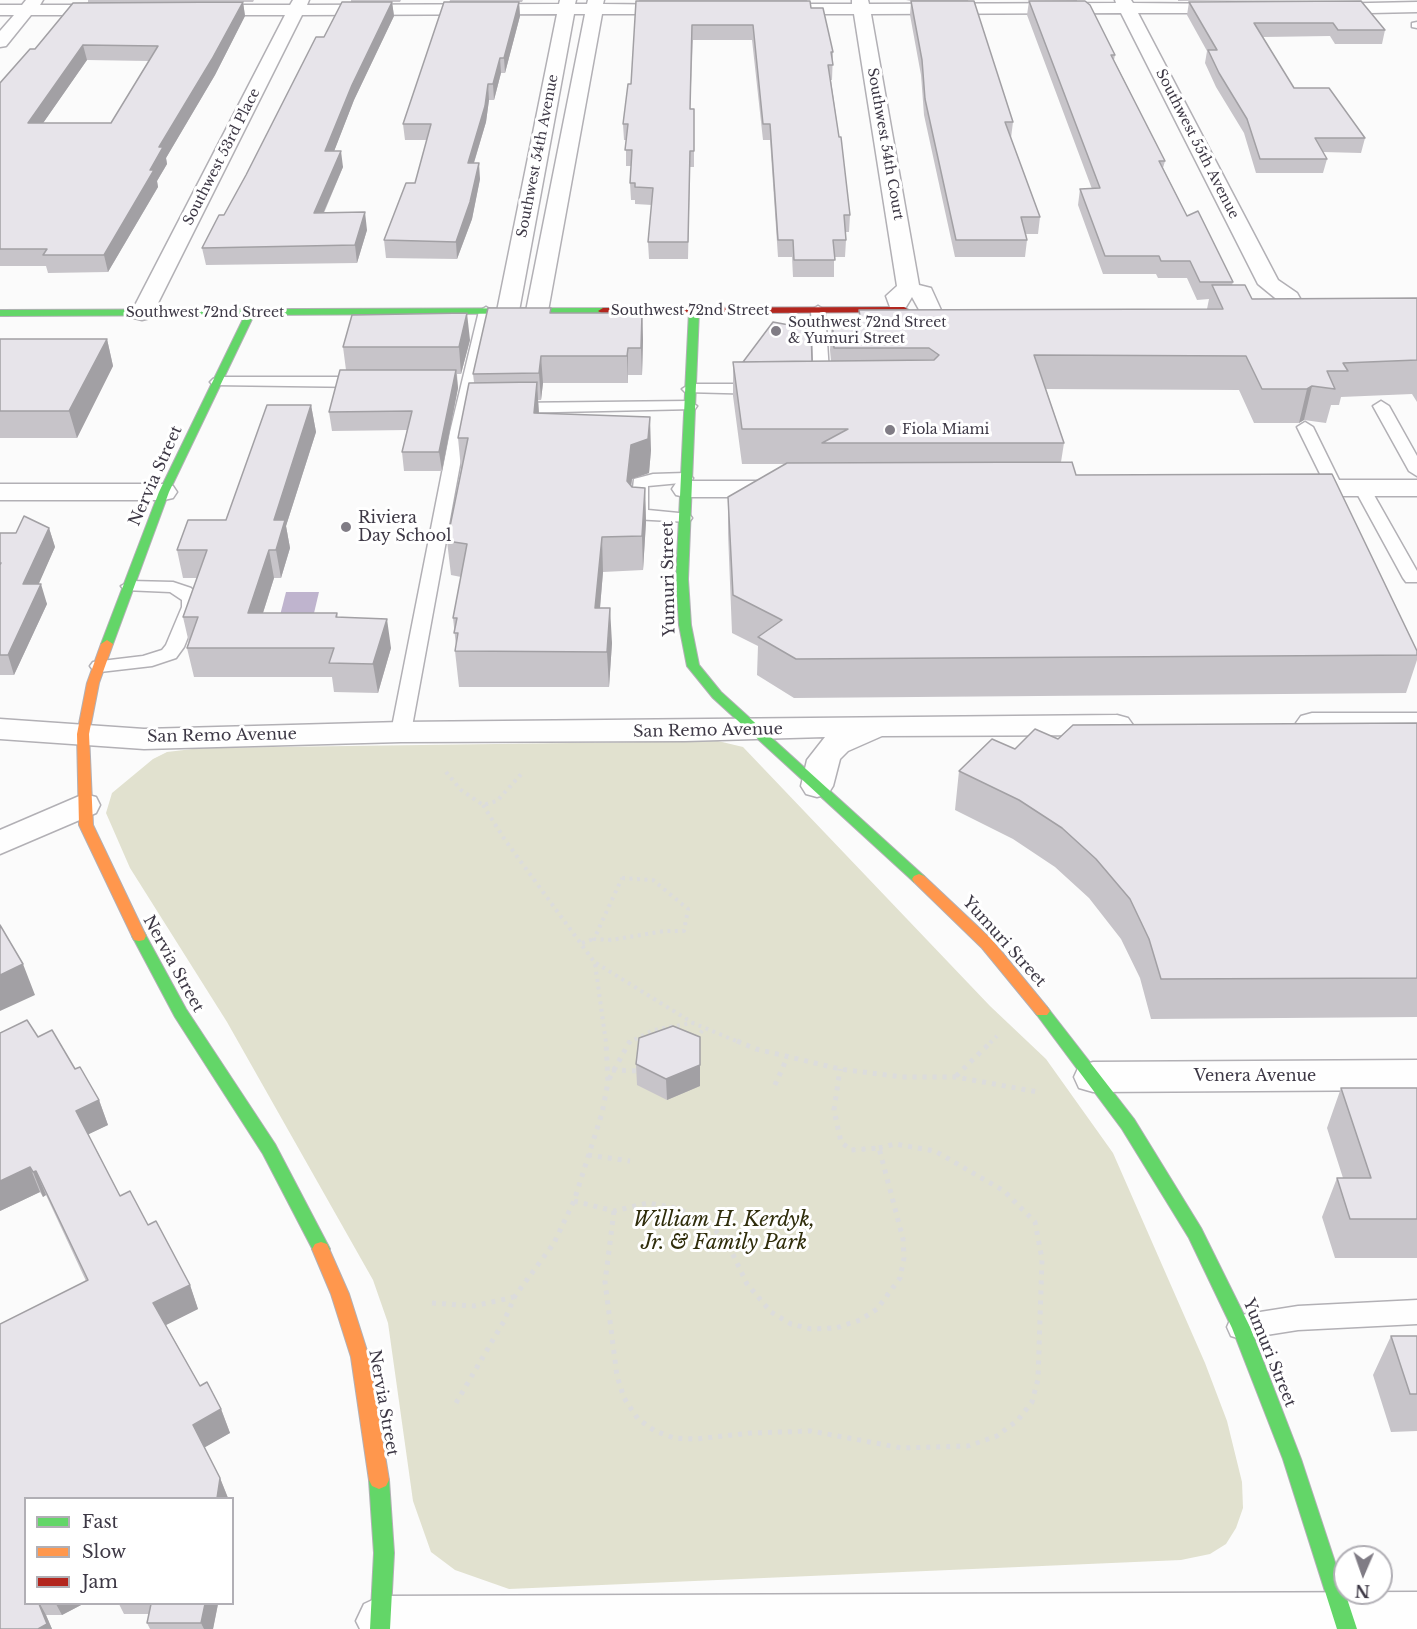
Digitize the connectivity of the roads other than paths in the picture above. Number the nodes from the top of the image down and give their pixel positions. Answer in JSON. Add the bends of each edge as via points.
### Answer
{"nodes":[{"id":1,"x":861,"y":4,"type":"edge"},
{"id":2,"x":1126,"y":4,"type":"edge"},
{"id":3,"x":31,"y":5,"type":"edge"},
{"id":4,"x":298,"y":5,"type":"edge"},
{"id":5,"x":567,"y":5,"type":"edge"},
{"id":6,"x":595,"y":5,"type":"edge"},
{"id":7,"x":1404,"y":5,"type":"edge"},
{"id":8,"x":698,"y":9,"type":"edge"},
{"id":9,"x":758,"y":9,"type":"edge"},
{"id":10,"x":1244,"y":9,"type":"edge"},
{"id":11,"x":1303,"y":9,"type":"edge"},
{"id":12,"x":0,"y":10,"type":"edge"},
{"id":13,"x":132,"y":10,"type":"edge"},
{"id":14,"x":179,"y":10,"type":"edge"},
{"id":15,"x":1417,"y":26,"type":"edge"},
{"id":16,"x":0,"y":42,"type":"edge"},
{"id":17,"x":909,"y":289,"type":"junction"},
{"id":18,"x":1282,"y":304,"type":"edge"},
{"id":19,"x":936,"y":309,"type":"joint"},
{"id":20,"x":818,"y":310,"type":"junction"},
{"id":21,"x":899,"y":310,"type":"junction"},
{"id":22,"x":486,"y":311,"type":"junction"},
{"id":23,"x":537,"y":311,"type":"junction"},
{"id":24,"x":694,"y":311,"type":"junction"},
{"id":25,"x":251,"y":312,"type":"junction"},
{"id":26,"x":508,"y":312,"type":"junction"},
{"id":27,"x":142,"y":313,"type":"junction"},
{"id":28,"x":0,"y":314,"type":"edge"},
{"id":29,"x":218,"y":382,"type":"junction"},
{"id":30,"x":374,"y":382,"type":"edge"},
{"id":31,"x":801,"y":388,"type":"edge"},
{"id":32,"x":690,"y":389,"type":"junction"},
{"id":33,"x":779,"y":389,"type":"edge"},
{"id":34,"x":689,"y":406,"type":"junction"},
{"id":35,"x":1381,"y":406,"type":"dead end"},
{"id":36,"x":499,"y":408,"type":"edge"},
{"id":37,"x":1305,"y":427,"type":"dead end"},
{"id":38,"x":1417,"y":471,"type":"edge"},
{"id":39,"x":685,"y":484,"type":"junction"},
{"id":40,"x":1264,"y":488,"type":"edge"},
{"id":41,"x":1335,"y":488,"type":"junction"},
{"id":42,"x":1362,"y":488,"type":"junction"},
{"id":43,"x":1417,"y":488,"type":"edge"},
{"id":44,"x":811,"y":489,"type":"edge"},
{"id":45,"x":0,"y":492,"type":"edge"},
{"id":46,"x":164,"y":492,"type":"junction"},
{"id":47,"x":683,"y":518,"type":"junction"},
{"id":48,"x":1412,"y":578,"type":"dead end"},
{"id":49,"x":130,"y":585,"type":"junction"},
{"id":50,"x":100,"y":666,"type":"junction"},
{"id":51,"x":1288,"y":723,"type":"edge"},
{"id":52,"x":1417,"y":723,"type":"edge"},
{"id":53,"x":1147,"y":724,"type":"edge"},
{"id":54,"x":877,"y":726,"type":"junction"},
{"id":55,"x":0,"y":729,"type":"edge"},
{"id":56,"x":757,"y":730,"type":"junction"},
{"id":57,"x":401,"y":732,"type":"junction"},
{"id":58,"x":83,"y":734,"type":"junction"},
{"id":59,"x":817,"y":786,"type":"junction"},
{"id":60,"x":84,"y":805,"type":"junction"},
{"id":61,"x":0,"y":843,"type":"edge"},
{"id":62,"x":1417,"y":1075,"type":"edge"},
{"id":63,"x":1093,"y":1077,"type":"junction"},
{"id":64,"x":1417,"y":1312,"type":"edge"},
{"id":65,"x":1241,"y":1327,"type":"junction"},
{"id":66,"x":1417,"y":1617,"type":"edge"},
{"id":67,"x":1346,"y":1623,"type":"edge"},
{"id":68,"x":914,"y":1624,"type":"edge"},
{"id":69,"x":381,"y":1625,"type":"edge"},
{"id":70,"x":554,"y":1625,"type":"edge"}],
"edges":[{"from":1,"to":2,"type":"street"},
{"from":1,"to":9,"type":"street"},
{"from":1,"to":17,"type":"street","name":"Southwest 54th Court"},
{"from":2,"to":10,"type":"street"},
{"from":2,"to":18,"type":"street","name":"Southwest 55th Avenue"},
{"from":3,"to":12,"type":"street"},
{"from":3,"to":13,"type":"street"},
{"from":3,"to":16,"type":"street"},
{"from":4,"to":5,"type":"street"},
{"from":4,"to":14,"type":"street"},
{"from":4,"to":27,"type":"street","name":"Southwest 53rd Place"},
{"from":5,"to":6,"type":"street"},
{"from":5,"to":26,"type":"street","name":"Southwest 54th Avenue"},
{"from":6,"to":8,"type":"street"},
{"from":6,"to":23,"type":"street","name":"Southwest 54th Avenue"},
{"from":7,"to":11,"type":"street"},
{"from":7,"to":15,"type":"street"},
{"from":17,"to":19,"type":"street","via":[[923,293]]},
{"from":17,"to":21,"type":"street","via":[[897,296]]},
{"from":19,"to":21,"type":"street","name":"Southwest 72nd Street"},
{"from":20,"to":21,"type":"street","name":"Southwest 72nd Street"},
{"from":20,"to":24,"type":"street","name":"Southwest 72nd Street"},
{"from":20,"to":31,"type":"lane","via":[[828,388]]},
{"from":22,"to":25,"type":"street","name":"Southwest 72nd Street"},
{"from":22,"to":26,"type":"street","name":"Southwest 72nd Street"},
{"from":22,"to":57,"type":"lane","via":[[464,381],[470,408]]},
{"from":23,"to":24,"type":"street","name":"Southwest 72nd Street"},
{"from":23,"to":26,"type":"street","name":"Southwest 72nd Street"},
{"from":24,"to":32,"type":"street","name":"Yumuri Street"},
{"from":25,"to":27,"type":"street","name":"Southwest 72nd Street"},
{"from":25,"to":29,"type":"street","name":"Nervia Street"},
{"from":27,"to":28,"type":"street","name":"Southwest 72nd Street"},
{"from":29,"to":30,"type":"lane"},
{"from":29,"to":46,"type":"street","name":"Nervia Street"},
{"from":32,"to":33,"type":"lane"},
{"from":32,"to":34,"type":"street","name":"Yumuri Street"},
{"from":34,"to":36,"type":"lane"},
{"from":34,"to":39,"type":"street","name":"Yumuri Street"},
{"from":35,"to":38,"type":"lane"},
{"from":37,"to":41,"type":"lane"},
{"from":39,"to":44,"type":"street"},
{"from":39,"to":47,"type":"street","name":"Yumuri Street"},
{"from":39,"to":47,"type":"lane","via":[[653,479],[640,483],[639,515]]},
{"from":40,"to":41,"type":"street"},
{"from":41,"to":42,"type":"street"},
{"from":42,"to":43,"type":"street"},
{"from":42,"to":48,"type":"lane"},
{"from":45,"to":46,"type":"street"},
{"from":46,"to":49,"type":"street","name":"Nervia Street"},
{"from":47,"to":56,"type":"street","name":"Yumuri Street","via":[[683,605],[690,657],[700,678]]},
{"from":49,"to":50,"type":"street","name":"Nervia Street"},
{"from":49,"to":50,"type":"lane","via":[[178,589],[191,599],[191,607],[169,654],[145,662]]},
{"from":50,"to":58,"type":"street","name":"Nervia Street","via":[[86,709]]},
{"from":51,"to":52,"type":"street"},
{"from":53,"to":54,"type":"street","name":"San Remo Avenue"},
{"from":54,"to":56,"type":"street","name":"San Remo Avenue"},
{"from":54,"to":59,"type":"street","via":[[828,752]]},
{"from":55,"to":58,"type":"street","name":"San Remo Avenue"},
{"from":56,"to":57,"type":"street","name":"San Remo Avenue"},
{"from":56,"to":59,"type":"street","name":"Yumuri Street"},
{"from":57,"to":58,"type":"street","name":"San Remo Avenue","via":[[144,739]]},
{"from":58,"to":60,"type":"street","name":"Nervia Street"},
{"from":59,"to":63,"type":"street","name":"Yumuri Street","via":[[987,944]]},
{"from":60,"to":61,"type":"street"},
{"from":60,"to":69,"type":"street","name":"Nervia Street","via":[[86,825],[131,921],[180,1013],[269,1149],[316,1236],[340,1294],[360,1357],[379,1475],[384,1553]]},
{"from":62,"to":63,"type":"street","name":"Venera Avenue"},
{"from":63,"to":65,"type":"street","name":"Yumuri Street","via":[[1151,1159],[1195,1233]]},
{"from":64,"to":65,"type":"lane","via":[[1298,1318]]},
{"from":65,"to":67,"type":"street","name":"Yumuri Street","via":[[1292,1459]]},
{"from":66,"to":67,"type":"street"},
{"from":67,"to":68,"type":"street"},
{"from":68,"to":70,"type":"street"},
{"from":69,"to":70,"type":"street"}]}
